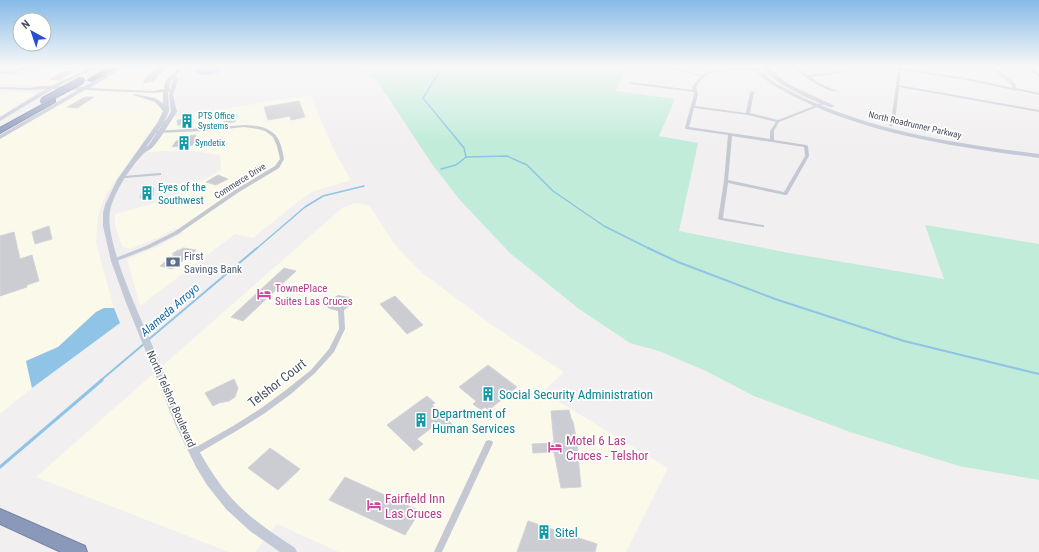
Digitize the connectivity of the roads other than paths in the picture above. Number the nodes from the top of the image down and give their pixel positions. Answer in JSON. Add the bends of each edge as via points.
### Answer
{"nodes":[{"id":1,"x":169,"y":91,"type":"joint"},
{"id":2,"x":695,"y":91,"type":"edge"},
{"id":3,"x":45,"y":92,"type":"edge"},
{"id":4,"x":60,"y":92,"type":"edge"},
{"id":5,"x":71,"y":92,"type":"edge"},
{"id":6,"x":80,"y":92,"type":"edge"},
{"id":7,"x":91,"y":92,"type":"edge"},
{"id":8,"x":99,"y":92,"type":"edge"},
{"id":9,"x":153,"y":92,"type":"edge"},
{"id":10,"x":752,"y":92,"type":"dead end"},
{"id":11,"x":790,"y":92,"type":"edge"},
{"id":12,"x":803,"y":92,"type":"edge"},
{"id":13,"x":896,"y":92,"type":"edge"},
{"id":14,"x":930,"y":92,"type":"edge"},
{"id":15,"x":1026,"y":92,"type":"edge"},
{"id":16,"x":128,"y":93,"type":"junction"},
{"id":17,"x":1039,"y":94,"type":"edge"},
{"id":18,"x":30,"y":100,"type":"junction"},
{"id":19,"x":64,"y":100,"type":"junction"},
{"id":20,"x":825,"y":103,"type":"junction"},
{"id":21,"x":818,"y":106,"type":"junction"},
{"id":22,"x":693,"y":107,"type":"junction"},
{"id":23,"x":166,"y":111,"type":"junction"},
{"id":24,"x":1039,"y":111,"type":"edge"},
{"id":25,"x":748,"y":114,"type":"junction"},
{"id":26,"x":0,"y":119,"type":"edge"},
{"id":27,"x":778,"y":121,"type":"junction"},
{"id":28,"x":0,"y":125,"type":"edge"},
{"id":29,"x":890,"y":125,"type":"junction"},
{"id":30,"x":0,"y":131,"type":"edge"},
{"id":31,"x":161,"y":131,"type":"junction"},
{"id":32,"x":154,"y":132,"type":"junction"},
{"id":33,"x":730,"y":134,"type":"junction"},
{"id":34,"x":0,"y":137,"type":"edge"},
{"id":35,"x":772,"y":140,"type":"junction"},
{"id":36,"x":142,"y":151,"type":"junction"},
{"id":37,"x":1039,"y":151,"type":"edge"},
{"id":38,"x":1022,"y":152,"type":"junction"},
{"id":39,"x":1039,"y":156,"type":"edge"},
{"id":40,"x":159,"y":174,"type":"dead end"},
{"id":41,"x":125,"y":177,"type":"junction"},
{"id":42,"x":726,"y":181,"type":"junction"},
{"id":43,"x":762,"y":226,"type":"dead end"},
{"id":44,"x":115,"y":260,"type":"junction"},
{"id":45,"x":341,"y":309,"type":"dead end"},
{"id":46,"x":489,"y":443,"type":"dead end"},
{"id":47,"x":194,"y":452,"type":"junction"},
{"id":48,"x":0,"y":516,"type":"edge"},
{"id":49,"x":78,"y":552,"type":"edge"},
{"id":50,"x":291,"y":552,"type":"edge"},
{"id":51,"x":438,"y":552,"type":"edge"}],
"edges":[{"from":1,"to":23,"type":"main road"},
{"from":1,"to":31,"type":"main road","name":"North Telshor Boulevard","via":[[174,112]]},
{"from":2,"to":22,"type":"street"},
{"from":3,"to":18,"type":"main road"},
{"from":4,"to":28,"type":"highway","bridge":true},
{"from":5,"to":30,"type":"highway"},
{"from":6,"to":19,"type":"main road"},
{"from":7,"to":16,"type":"main road"},
{"from":8,"to":16,"type":"main road"},
{"from":9,"to":16,"type":"main road"},
{"from":10,"to":25,"type":"street"},
{"from":11,"to":21,"type":"main road","name":"North Roadrunner Parkway"},
{"from":12,"to":20,"type":"main road","name":"North Roadrunner Parkway"},
{"from":13,"to":29,"type":"street","via":[[893,122]]},
{"from":14,"to":24,"type":"street"},
{"from":15,"to":17,"type":"street"},
{"from":16,"to":23,"type":"main road","via":[[153,99],[163,105]]},
{"from":18,"to":19,"type":"main road","via":[[63,96]]},
{"from":18,"to":26,"type":"main road"},
{"from":19,"to":34,"type":"main road"},
{"from":20,"to":21,"type":"street"},
{"from":20,"to":29,"type":"main road","name":"North Roadrunner Parkway"},
{"from":21,"to":27,"type":"street"},
{"from":21,"to":38,"type":"main road","name":"North Roadrunner Parkway","via":[[914,136],[985,149]]},
{"from":22,"to":25,"type":"street"},
{"from":22,"to":33,"type":"street","via":[[687,128]]},
{"from":23,"to":32,"type":"main road","name":"North Telshor Boulevard"},
{"from":25,"to":27,"type":"street"},
{"from":27,"to":35,"type":"street","via":[[772,130]]},
{"from":29,"to":38,"type":"main road","name":"North Roadrunner Parkway"},
{"from":31,"to":32,"type":"street","name":"Commerce Drive"},
{"from":31,"to":36,"type":"main road","name":"North Telshor Boulevard","via":[[150,147]]},
{"from":31,"to":44,"type":"street","name":"Commerce Drive","via":[[236,126],[257,128],[273,134],[282,159],[277,167],[176,233]]},
{"from":32,"to":36,"type":"main road","name":"North Telshor Boulevard"},
{"from":33,"to":35,"type":"street"},
{"from":33,"to":42,"type":"street"},
{"from":35,"to":42,"type":"street","via":[[806,146],[807,156],[784,194]]},
{"from":36,"to":41,"type":"main road","name":"North Telshor Boulevard"},
{"from":37,"to":38,"type":"main road","name":"North Roadrunner Parkway"},
{"from":38,"to":39,"type":"main road","name":"North Roadrunner Parkway"},
{"from":40,"to":41,"type":"street"},
{"from":41,"to":44,"type":"main road","name":"North Telshor Boulevard","via":[[111,198],[106,213],[105,227]]},
{"from":42,"to":43,"type":"street","via":[[720,219]]},
{"from":44,"to":47,"type":"main road","name":"North Telshor Boulevard","via":[[142,334]]},
{"from":45,"to":47,"type":"street","name":"Telshor Court","via":[[343,329],[337,343],[307,377],[261,413]]},
{"from":46,"to":51,"type":"street"},
{"from":47,"to":50,"type":"main road","name":"North Telshor Boulevard","via":[[223,497],[238,513]]},
{"from":48,"to":49,"type":"highway"}]}
